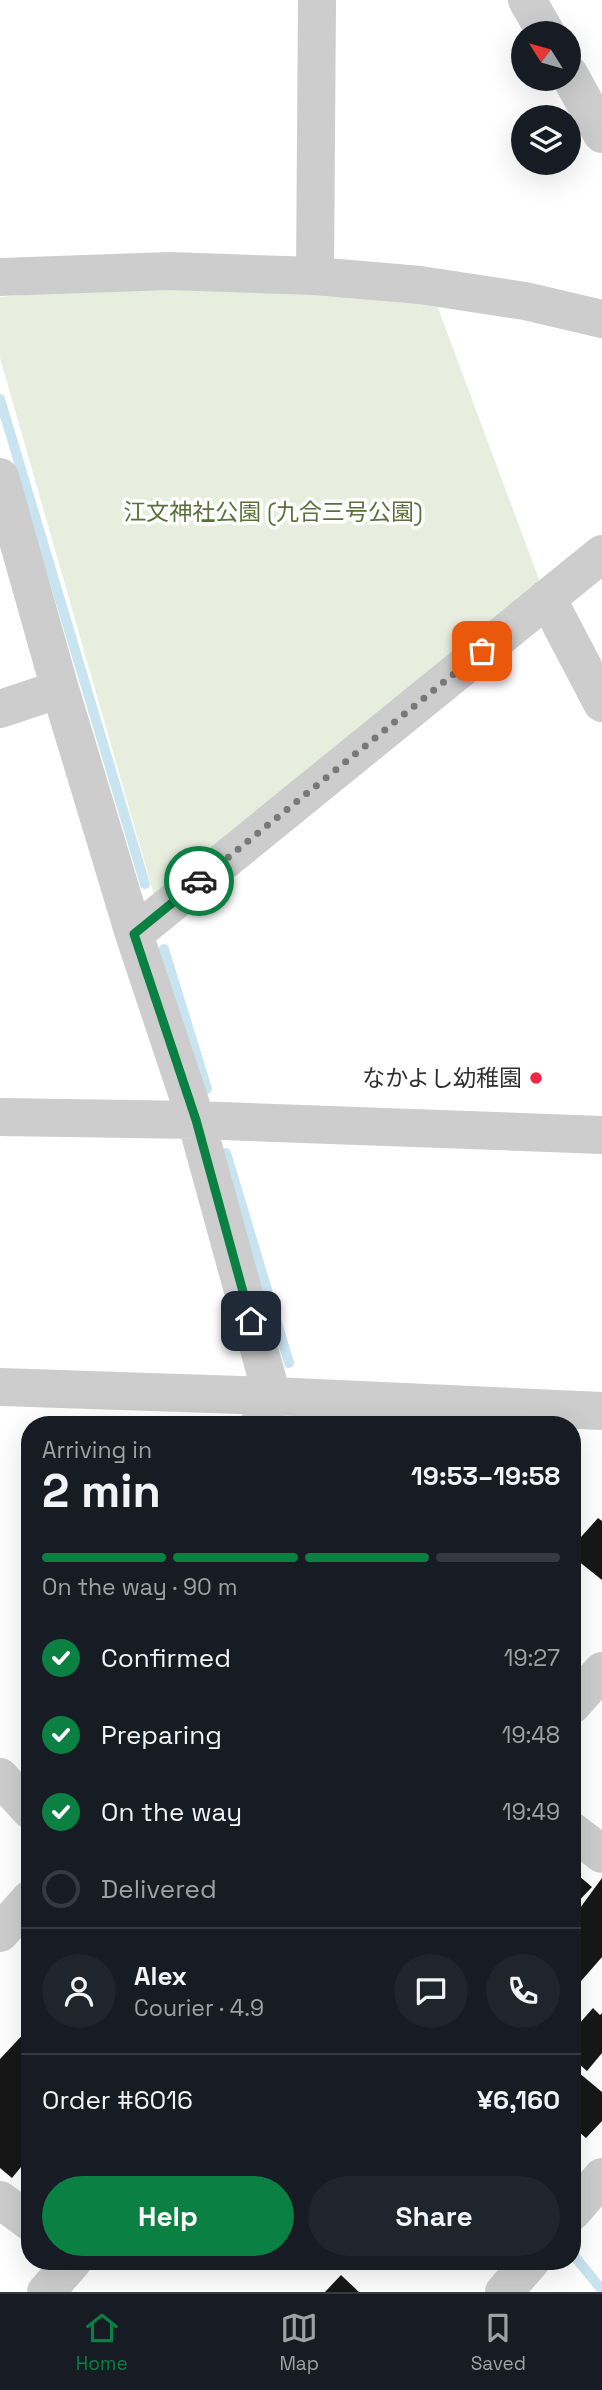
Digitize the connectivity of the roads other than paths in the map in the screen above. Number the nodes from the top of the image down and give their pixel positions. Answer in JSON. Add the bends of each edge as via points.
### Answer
{"nodes":[{"id":1,"x":317,"y":0,"type":"edge"},
{"id":2,"x":527,"y":0,"type":"edge"},
{"id":3,"x":539,"y":21,"type":"edge"},
{"id":4,"x":578,"y":91,"type":"edge"},
{"id":5,"x":602,"y":134,"type":"edge"},
{"id":6,"x":315,"y":276,"type":"junction"},
{"id":7,"x":0,"y":277,"type":"edge"},
{"id":8,"x":602,"y":319,"type":"edge"},
{"id":9,"x":0,"y":477,"type":"edge"},
{"id":10,"x":602,"y":554,"type":"edge"},
{"id":11,"x":547,"y":598,"type":"junction"},
{"id":12,"x":60,"y":689,"type":"junction"},
{"id":13,"x":602,"y":703,"type":"edge"},
{"id":14,"x":0,"y":709,"type":"edge"},
{"id":15,"x":134,"y":934,"type":"junction"},
{"id":16,"x":0,"y":1116,"type":"edge"},
{"id":17,"x":196,"y":1120,"type":"junction"},
{"id":18,"x":602,"y":1135,"type":"edge"},
{"id":19,"x":0,"y":1387,"type":"edge"},
{"id":20,"x":265,"y":1410,"type":"edge"},
{"id":21,"x":602,"y":1411,"type":"edge"},
{"id":22,"x":602,"y":1671,"type":"edge"},
{"id":23,"x":581,"y":1695,"type":"edge"},
{"id":24,"x":0,"y":1777,"type":"edge"},
{"id":25,"x":21,"y":1800,"type":"edge"},
{"id":26,"x":581,"y":1838,"type":"edge"},
{"id":27,"x":602,"y":1854,"type":"edge"},
{"id":28,"x":21,"y":1909,"type":"edge"},
{"id":29,"x":0,"y":1933,"type":"edge"},
{"id":30,"x":602,"y":2177,"type":"edge"},
{"id":31,"x":0,"y":2200,"type":"edge"},
{"id":32,"x":581,"y":2202,"type":"edge"},
{"id":33,"x":21,"y":2215,"type":"edge"},
{"id":34,"x":66,"y":2270,"type":"edge"},
{"id":35,"x":523,"y":2270,"type":"edge"},
{"id":36,"x":46,"y":2292,"type":"edge"},
{"id":37,"x":504,"y":2292,"type":"edge"}],
"edges":[{"from":1,"to":6,"type":"street"},
{"from":2,"to":3,"type":"street"},
{"from":4,"to":5,"type":"street"},
{"from":6,"to":7,"type":"street","via":[[170,271]]},
{"from":6,"to":8,"type":"street","via":[[525,300]]},
{"from":9,"to":12,"type":"street"},
{"from":10,"to":11,"type":"street"},
{"from":11,"to":13,"type":"street"},
{"from":11,"to":15,"type":"street"},
{"from":12,"to":14,"type":"street"},
{"from":12,"to":15,"type":"street"},
{"from":15,"to":17,"type":"street"},
{"from":16,"to":17,"type":"street"},
{"from":17,"to":18,"type":"street"},
{"from":17,"to":20,"type":"street"},
{"from":19,"to":20,"type":"street"},
{"from":20,"to":21,"type":"street"},
{"from":22,"to":23,"type":"street"},
{"from":24,"to":25,"type":"street"},
{"from":26,"to":27,"type":"street"},
{"from":28,"to":29,"type":"street"},
{"from":30,"to":32,"type":"street"},
{"from":31,"to":33,"type":"street"},
{"from":34,"to":36,"type":"street"},
{"from":35,"to":37,"type":"street"}]}
